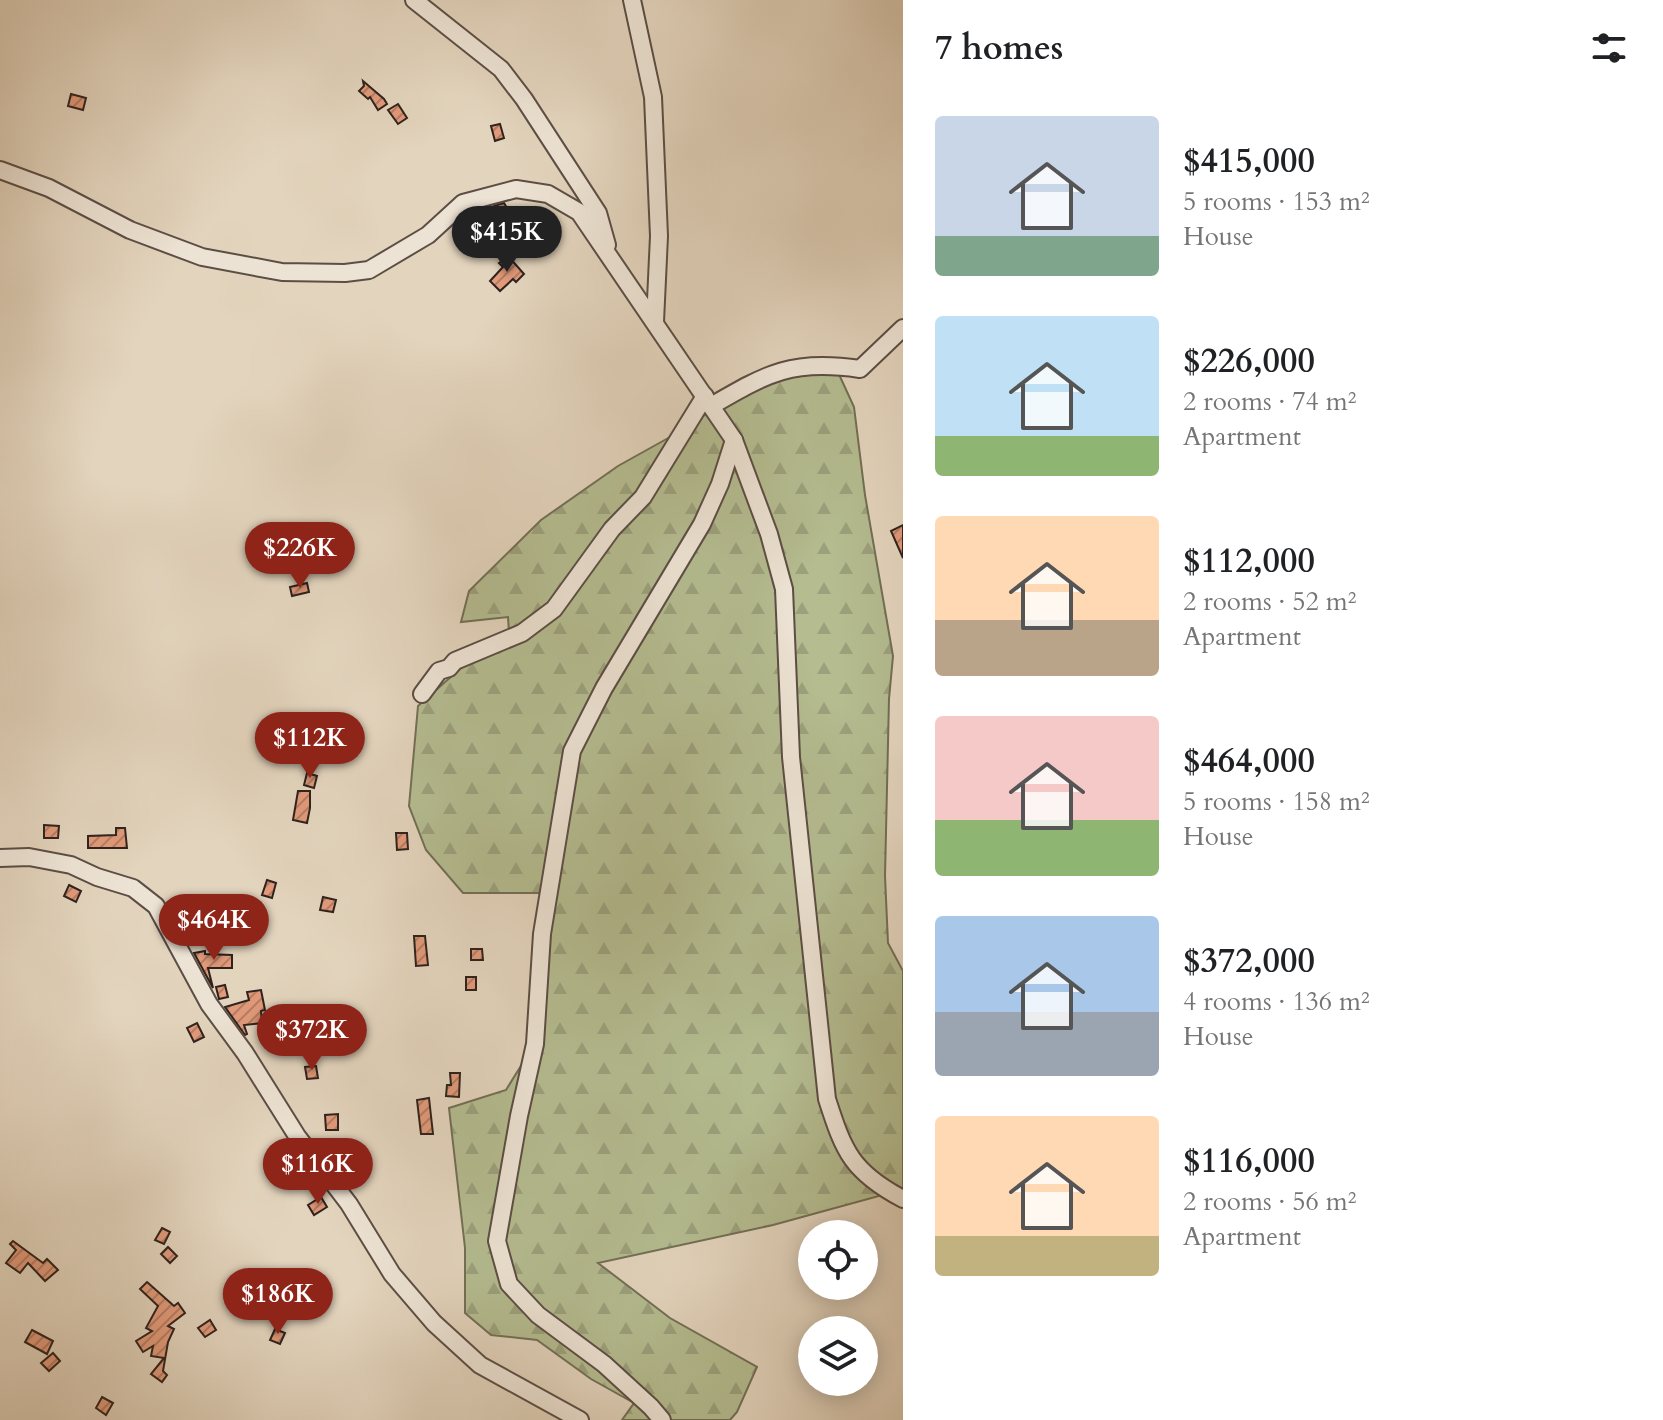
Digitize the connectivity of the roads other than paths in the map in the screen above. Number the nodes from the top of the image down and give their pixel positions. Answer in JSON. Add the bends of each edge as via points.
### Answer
{"nodes":[{"id":1,"x":414,"y":0,"type":"edge"},
{"id":2,"x":632,"y":0,"type":"edge"},
{"id":3,"x":0,"y":170,"type":"edge"},
{"id":4,"x":611,"y":259,"type":"junction"},
{"id":5,"x":655,"y":322,"type":"junction"},
{"id":6,"x":903,"y":328,"type":"edge"},
{"id":7,"x":708,"y":401,"type":"junction"},
{"id":8,"x":734,"y":440,"type":"junction"},
{"id":9,"x":422,"y":694,"type":"dead end"},
{"id":10,"x":0,"y":858,"type":"edge"},
{"id":11,"x":903,"y":1199,"type":"edge"},
{"id":12,"x":580,"y":1420,"type":"edge"},
{"id":13,"x":662,"y":1420,"type":"edge"}],
"edges":[{"from":1,"to":4,"type":"street","via":[[493,62],[524,99],[598,213]]},
{"from":2,"to":5,"type":"street","via":[[653,97],[659,236]]},
{"from":3,"to":4,"type":"street","via":[[202,257],[282,272],[369,270],[428,235],[463,203],[516,189],[548,194],[579,212]]},
{"from":4,"to":5,"type":"street"},
{"from":5,"to":7,"type":"street"},
{"from":6,"to":7,"type":"street","via":[[860,369],[800,366]]},
{"from":7,"to":8,"type":"street"},
{"from":7,"to":9,"type":"street","via":[[643,497],[612,529],[554,609],[522,633],[439,671]]},
{"from":8,"to":11,"type":"street","via":[[784,589],[791,757],[827,1099],[840,1141],[855,1165]]},
{"from":8,"to":13,"type":"street","via":[[702,524],[610,676],[572,751],[542,934],[535,1044],[497,1241],[509,1284]]},
{"from":10,"to":12,"type":"street","via":[[71,865],[133,888],[156,906],[209,1004],[392,1274],[480,1365]]}]}
